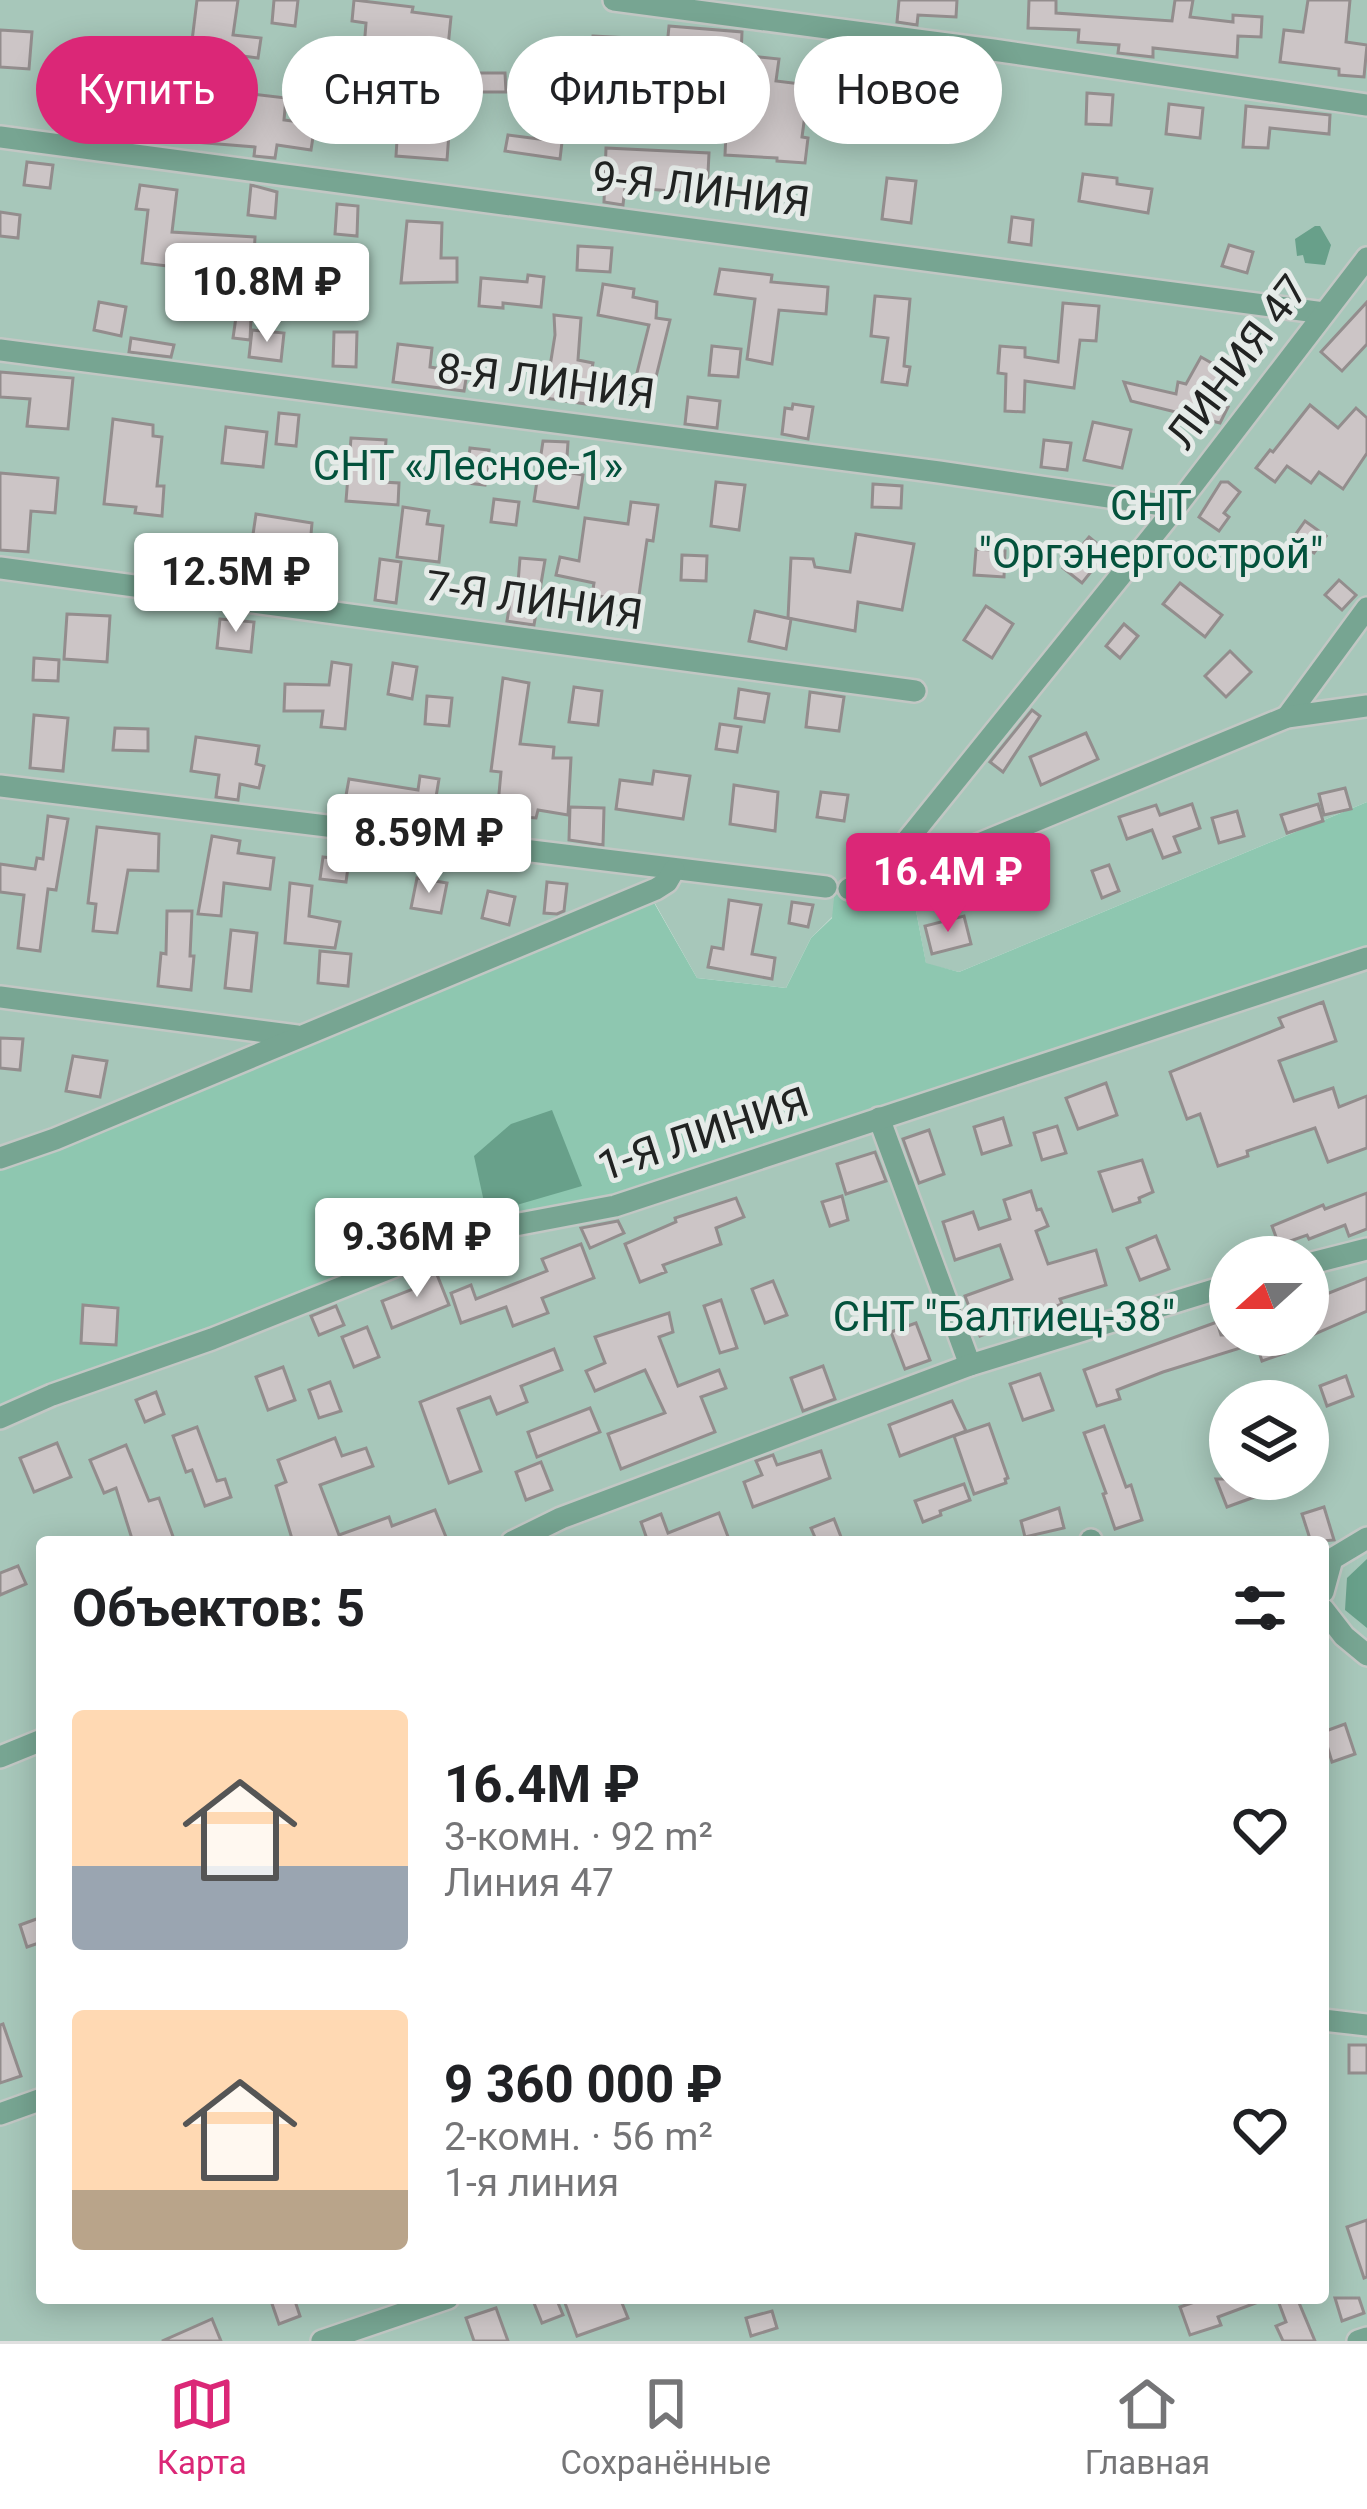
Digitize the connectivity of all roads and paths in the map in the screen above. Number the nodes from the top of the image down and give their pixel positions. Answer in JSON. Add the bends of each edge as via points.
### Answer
{"nodes":[{"id":1,"x":614,"y":0,"type":"edge"},
{"id":2,"x":1367,"y":105,"type":"edge"},
{"id":3,"x":0,"y":137,"type":"edge"},
{"id":4,"x":1367,"y":258,"type":"edge"},
{"id":5,"x":1324,"y":313,"type":"junction"},
{"id":6,"x":0,"y":350,"type":"edge"},
{"id":7,"x":1176,"y":507,"type":"junction"},
{"id":8,"x":0,"y":568,"type":"edge"},
{"id":9,"x":1367,"y":608,"type":"edge"},
{"id":10,"x":915,"y":691,"type":"dead end"},
{"id":11,"x":1367,"y":706,"type":"edge"},
{"id":12,"x":1287,"y":717,"type":"junction"},
{"id":13,"x":0,"y":786,"type":"edge"},
{"id":14,"x":910,"y":837,"type":"junction"},
{"id":15,"x":674,"y":870,"type":"junction"},
{"id":16,"x":1367,"y":958,"type":"edge"},
{"id":17,"x":0,"y":998,"type":"edge"},
{"id":18,"x":300,"y":1036,"type":"junction"},
{"id":19,"x":879,"y":1118,"type":"junction"},
{"id":20,"x":0,"y":1158,"type":"edge"},
{"id":21,"x":1367,"y":1250,"type":"edge"},
{"id":22,"x":1329,"y":1259,"type":"edge"},
{"id":23,"x":1209,"y":1292,"type":"edge"},
{"id":24,"x":970,"y":1365,"type":"junction"},
{"id":25,"x":0,"y":1418,"type":"edge"},
{"id":26,"x":524,"y":1536,"type":"edge"},
{"id":27,"x":1367,"y":1538,"type":"edge"},
{"id":28,"x":1329,"y":1570,"type":"edge"},
{"id":29,"x":1329,"y":1617,"type":"edge"},
{"id":30,"x":1367,"y":1654,"type":"edge"},
{"id":31,"x":36,"y":1742,"type":"edge"},
{"id":32,"x":0,"y":1757,"type":"edge"},
{"id":33,"x":1329,"y":2021,"type":"edge"},
{"id":34,"x":1367,"y":2025,"type":"edge"},
{"id":35,"x":36,"y":2101,"type":"edge"},
{"id":36,"x":0,"y":2114,"type":"edge"},
{"id":37,"x":430,"y":2304,"type":"edge"},
{"id":38,"x":1367,"y":2338,"type":"edge"},
{"id":39,"x":322,"y":2341,"type":"edge"},
{"id":40,"x":1358,"y":2341,"type":"edge"}],
"edges":[{"from":1,"to":2,"type":"street"},
{"from":3,"to":5,"type":"street","name":"9-Я ЛИНИЯ"},
{"from":4,"to":5,"type":"street","name":"ЛИНИЯ 47"},
{"from":5,"to":7,"type":"street","name":"ЛИНИЯ 47"},
{"from":6,"to":7,"type":"street","name":"8-Я ЛИНИЯ"},
{"from":7,"to":14,"type":"street","name":"ЛИНИЯ 47"},
{"from":8,"to":10,"type":"street","name":"7-Я ЛИНИЯ"},
{"from":9,"to":12,"type":"street"},
{"from":11,"to":12,"type":"street"},
{"from":12,"to":14,"type":"street","via":[[950,856]]},
{"from":13,"to":15,"type":"street"},
{"from":14,"to":15,"type":"street","name":"ЛИНИЯ 47","via":[[871,892]]},
{"from":15,"to":18,"type":"street","via":[[656,890]]},
{"from":16,"to":19,"type":"street","name":"1-Я ЛИНИЯ"},
{"from":17,"to":18,"type":"street"},
{"from":18,"to":20,"type":"street"},
{"from":19,"to":24,"type":"street"},
{"from":19,"to":25,"type":"street","name":"1-Я ЛИНИЯ","via":[[615,1206],[483,1231]]},
{"from":21,"to":22,"type":"street"},
{"from":23,"to":24,"type":"street"},
{"from":24,"to":26,"type":"street"},
{"from":27,"to":28,"type":"street","via":[[1332,1559]]},
{"from":29,"to":30,"type":"street"},
{"from":31,"to":32,"type":"street"},
{"from":33,"to":34,"type":"street"},
{"from":35,"to":36,"type":"street"},
{"from":37,"to":39,"type":"street"},
{"from":38,"to":40,"type":"street"}]}
